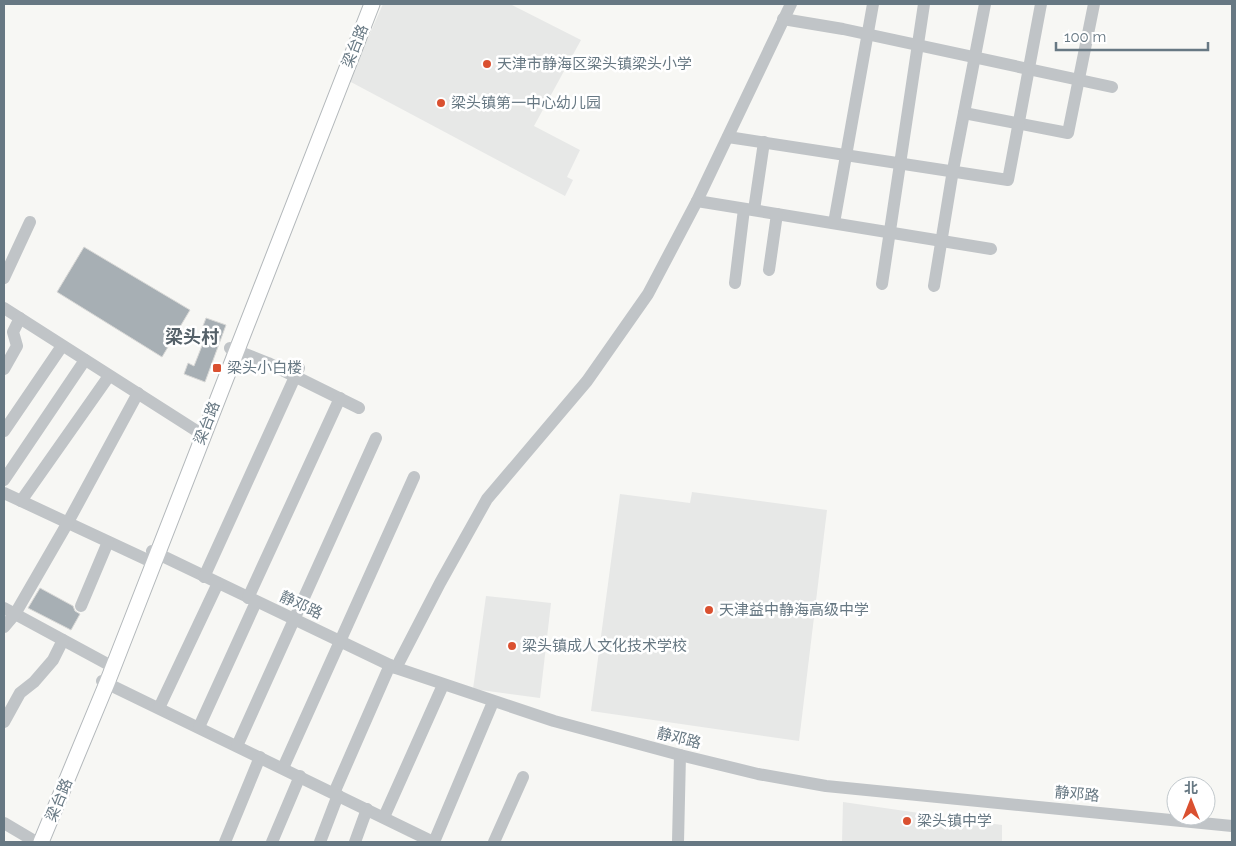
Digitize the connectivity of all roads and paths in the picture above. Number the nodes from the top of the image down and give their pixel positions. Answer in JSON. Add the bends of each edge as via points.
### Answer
{"nodes":[{"id":1,"x":365,"y":4,"type":"edge"},
{"id":2,"x":372,"y":4,"type":"edge"},
{"id":3,"x":791,"y":4,"type":"edge"},
{"id":4,"x":873,"y":4,"type":"edge"},
{"id":5,"x":924,"y":4,"type":"edge"},
{"id":6,"x":985,"y":4,"type":"edge"},
{"id":7,"x":1041,"y":4,"type":"edge"},
{"id":8,"x":1094,"y":4,"type":"edge"},
{"id":9,"x":783,"y":19,"type":"junction"},
{"id":10,"x":866,"y":34,"type":"junction"},
{"id":11,"x":916,"y":45,"type":"junction"},
{"id":12,"x":975,"y":57,"type":"junction"},
{"id":13,"x":1029,"y":69,"type":"junction"},
{"id":14,"x":1079,"y":80,"type":"junction"},
{"id":15,"x":1112,"y":87,"type":"dead end"},
{"id":16,"x":964,"y":113,"type":"junction"},
{"id":17,"x":1018,"y":122,"type":"junction"},
{"id":18,"x":728,"y":137,"type":"junction"},
{"id":19,"x":764,"y":142,"type":"junction"},
{"id":20,"x":846,"y":154,"type":"junction"},
{"id":21,"x":899,"y":162,"type":"junction"},
{"id":22,"x":953,"y":170,"type":"junction"},
{"id":23,"x":697,"y":201,"type":"junction"},
{"id":24,"x":749,"y":209,"type":"junction"},
{"id":25,"x":777,"y":214,"type":"junction"},
{"id":26,"x":30,"y":222,"type":"dead end"},
{"id":27,"x":834,"y":223,"type":"junction"},
{"id":28,"x":888,"y":231,"type":"junction"},
{"id":29,"x":941,"y":240,"type":"junction"},
{"id":30,"x":991,"y":249,"type":"dead end"},
{"id":31,"x":769,"y":270,"type":"dead end"},
{"id":32,"x":4,"y":278,"type":"edge"},
{"id":33,"x":735,"y":283,"type":"dead end"},
{"id":34,"x":882,"y":284,"type":"dead end"},
{"id":35,"x":934,"y":286,"type":"dead end"},
{"id":36,"x":4,"y":308,"type":"edge"},
{"id":37,"x":20,"y":318,"type":"junction"},
{"id":38,"x":62,"y":346,"type":"junction"},
{"id":39,"x":233,"y":349,"type":"junction"},
{"id":40,"x":85,"y":360,"type":"junction"},
{"id":41,"x":4,"y":369,"type":"edge"},
{"id":42,"x":297,"y":372,"type":"junction"},
{"id":43,"x":110,"y":376,"type":"junction"},
{"id":44,"x":138,"y":393,"type":"junction"},
{"id":45,"x":340,"y":398,"type":"junction"},
{"id":46,"x":359,"y":408,"type":"dead end"},
{"id":47,"x":5,"y":428,"type":"edge"},
{"id":48,"x":200,"y":433,"type":"junction"},
{"id":49,"x":376,"y":438,"type":"dead end"},
{"id":50,"x":414,"y":477,"type":"dead end"},
{"id":51,"x":4,"y":480,"type":"edge"},
{"id":52,"x":4,"y":493,"type":"edge"},
{"id":53,"x":21,"y":501,"type":"junction"},
{"id":54,"x":67,"y":524,"type":"junction"},
{"id":55,"x":108,"y":542,"type":"junction"},
{"id":56,"x":153,"y":557,"type":"junction"},
{"id":57,"x":204,"y":577,"type":"junction"},
{"id":58,"x":218,"y":584,"type":"junction"},
{"id":59,"x":252,"y":600,"type":"junction"},
{"id":60,"x":81,"y":606,"type":"dead end"},
{"id":61,"x":9,"y":611,"type":"edge"},
{"id":62,"x":294,"y":620,"type":"junction"},
{"id":63,"x":4,"y":627,"type":"edge"},
{"id":64,"x":63,"y":640,"type":"junction"},
{"id":65,"x":340,"y":642,"type":"junction"},
{"id":66,"x":111,"y":666,"type":"junction"},
{"id":67,"x":393,"y":667,"type":"junction"},
{"id":68,"x":105,"y":682,"type":"junction"},
{"id":69,"x":443,"y":685,"type":"junction"},
{"id":70,"x":494,"y":702,"type":"junction"},
{"id":71,"x":159,"y":708,"type":"junction"},
{"id":72,"x":4,"y":722,"type":"edge"},
{"id":73,"x":198,"y":727,"type":"junction"},
{"id":74,"x":237,"y":746,"type":"junction"},
{"id":75,"x":680,"y":755,"type":"junction"},
{"id":76,"x":260,"y":757,"type":"junction"},
{"id":77,"x":284,"y":768,"type":"junction"},
{"id":78,"x":300,"y":776,"type":"junction"},
{"id":79,"x":523,"y":777,"type":"dead end"},
{"id":80,"x":336,"y":794,"type":"junction"},
{"id":81,"x":367,"y":809,"type":"junction"},
{"id":82,"x":384,"y":817,"type":"junction"},
{"id":83,"x":4,"y":823,"type":"edge"},
{"id":84,"x":1232,"y":826,"type":"edge"},
{"id":85,"x":412,"y":837,"type":"edge"},
{"id":86,"x":37,"y":842,"type":"edge"},
{"id":87,"x":225,"y":842,"type":"edge"},
{"id":88,"x":272,"y":842,"type":"edge"},
{"id":89,"x":320,"y":842,"type":"edge"},
{"id":90,"x":355,"y":842,"type":"edge"},
{"id":91,"x":434,"y":842,"type":"edge"},
{"id":92,"x":494,"y":842,"type":"edge"},
{"id":93,"x":678,"y":842,"type":"edge"}],
"edges":[{"from":1,"to":39,"type":"main road","name":"梁台路"},
{"from":2,"to":39,"type":"main road","name":"梁台路"},
{"from":3,"to":9,"type":"street"},
{"from":4,"to":10,"type":"street"},
{"from":5,"to":11,"type":"street"},
{"from":6,"to":12,"type":"street"},
{"from":7,"to":13,"type":"street"},
{"from":8,"to":14,"type":"street"},
{"from":9,"to":10,"type":"street"},
{"from":9,"to":18,"type":"street"},
{"from":10,"to":11,"type":"street"},
{"from":10,"to":20,"type":"street"},
{"from":11,"to":12,"type":"street"},
{"from":11,"to":21,"type":"street"},
{"from":12,"to":13,"type":"street"},
{"from":12,"to":16,"type":"street"},
{"from":13,"to":14,"type":"street"},
{"from":13,"to":17,"type":"street"},
{"from":14,"to":15,"type":"street"},
{"from":14,"to":17,"type":"street","via":[[1068,132]]},
{"from":16,"to":17,"type":"street"},
{"from":16,"to":22,"type":"street"},
{"from":17,"to":22,"type":"street","via":[[1008,180]]},
{"from":18,"to":19,"type":"street"},
{"from":18,"to":23,"type":"street"},
{"from":19,"to":20,"type":"street"},
{"from":19,"to":24,"type":"street"},
{"from":20,"to":21,"type":"street"},
{"from":20,"to":27,"type":"street"},
{"from":21,"to":22,"type":"street"},
{"from":21,"to":28,"type":"street"},
{"from":22,"to":29,"type":"street"},
{"from":23,"to":24,"type":"street"},
{"from":23,"to":67,"type":"street","via":[[648,294],[626,326],[587,381],[487,499]]},
{"from":24,"to":25,"type":"street"},
{"from":24,"to":33,"type":"street"},
{"from":25,"to":27,"type":"street"},
{"from":25,"to":31,"type":"street"},
{"from":26,"to":32,"type":"street"},
{"from":27,"to":28,"type":"street"},
{"from":28,"to":29,"type":"street"},
{"from":28,"to":34,"type":"street"},
{"from":29,"to":30,"type":"street"},
{"from":29,"to":35,"type":"street"},
{"from":36,"to":37,"type":"street"},
{"from":37,"to":38,"type":"street"},
{"from":37,"to":41,"type":"street","via":[[13,332],[18,346]]},
{"from":38,"to":40,"type":"street"},
{"from":38,"to":47,"type":"street"},
{"from":39,"to":42,"type":"street"},
{"from":39,"to":48,"type":"main road","name":"梁台路"},
{"from":40,"to":43,"type":"street"},
{"from":40,"to":51,"type":"street"},
{"from":42,"to":45,"type":"street"},
{"from":42,"to":57,"type":"street"},
{"from":43,"to":44,"type":"street"},
{"from":43,"to":53,"type":"street"},
{"from":44,"to":48,"type":"street"},
{"from":44,"to":54,"type":"street"},
{"from":45,"to":46,"type":"street"},
{"from":45,"to":59,"type":"street"},
{"from":48,"to":56,"type":"main road","name":"梁台路"},
{"from":49,"to":62,"type":"street"},
{"from":50,"to":65,"type":"street"},
{"from":52,"to":53,"type":"street","name":"静邓路"},
{"from":53,"to":54,"type":"street","name":"静邓路"},
{"from":54,"to":55,"type":"street","name":"静邓路"},
{"from":54,"to":61,"type":"street"},
{"from":55,"to":56,"type":"street","name":"静邓路"},
{"from":55,"to":60,"type":"street"},
{"from":56,"to":57,"type":"street","name":"静邓路"},
{"from":56,"to":66,"type":"main road","name":"梁台路"},
{"from":57,"to":58,"type":"street","name":"静邓路"},
{"from":58,"to":59,"type":"street","name":"静邓路"},
{"from":58,"to":71,"type":"street"},
{"from":59,"to":62,"type":"street","name":"静邓路"},
{"from":59,"to":73,"type":"street"},
{"from":61,"to":63,"type":"street"},
{"from":61,"to":64,"type":"street"},
{"from":62,"to":65,"type":"street","name":"静邓路"},
{"from":62,"to":74,"type":"street"},
{"from":64,"to":66,"type":"street"},
{"from":64,"to":72,"type":"street","via":[[53,660],[20,693]]},
{"from":65,"to":67,"type":"street","name":"静邓路"},
{"from":65,"to":77,"type":"street"},
{"from":66,"to":68,"type":"main road","name":"梁台路"},
{"from":67,"to":69,"type":"street","name":"静邓路"},
{"from":67,"to":80,"type":"street"},
{"from":68,"to":71,"type":"street"},
{"from":68,"to":86,"type":"main road","name":"梁台路"},
{"from":69,"to":70,"type":"street","name":"静邓路"},
{"from":69,"to":82,"type":"street"},
{"from":70,"to":75,"type":"street","name":"静邓路"},
{"from":70,"to":91,"type":"street"},
{"from":71,"to":73,"type":"street"},
{"from":73,"to":74,"type":"street"},
{"from":74,"to":76,"type":"street"},
{"from":75,"to":84,"type":"street","name":"静邓路","via":[[826,786]]},
{"from":75,"to":93,"type":"street"},
{"from":76,"to":77,"type":"street"},
{"from":76,"to":87,"type":"street"},
{"from":77,"to":78,"type":"street"},
{"from":78,"to":80,"type":"street"},
{"from":78,"to":88,"type":"street"},
{"from":79,"to":92,"type":"street"},
{"from":80,"to":81,"type":"street"},
{"from":80,"to":89,"type":"street"},
{"from":81,"to":82,"type":"street"},
{"from":81,"to":90,"type":"street"},
{"from":82,"to":85,"type":"street"},
{"from":83,"to":86,"type":"street"},
{"from":85,"to":91,"type":"street"}]}
